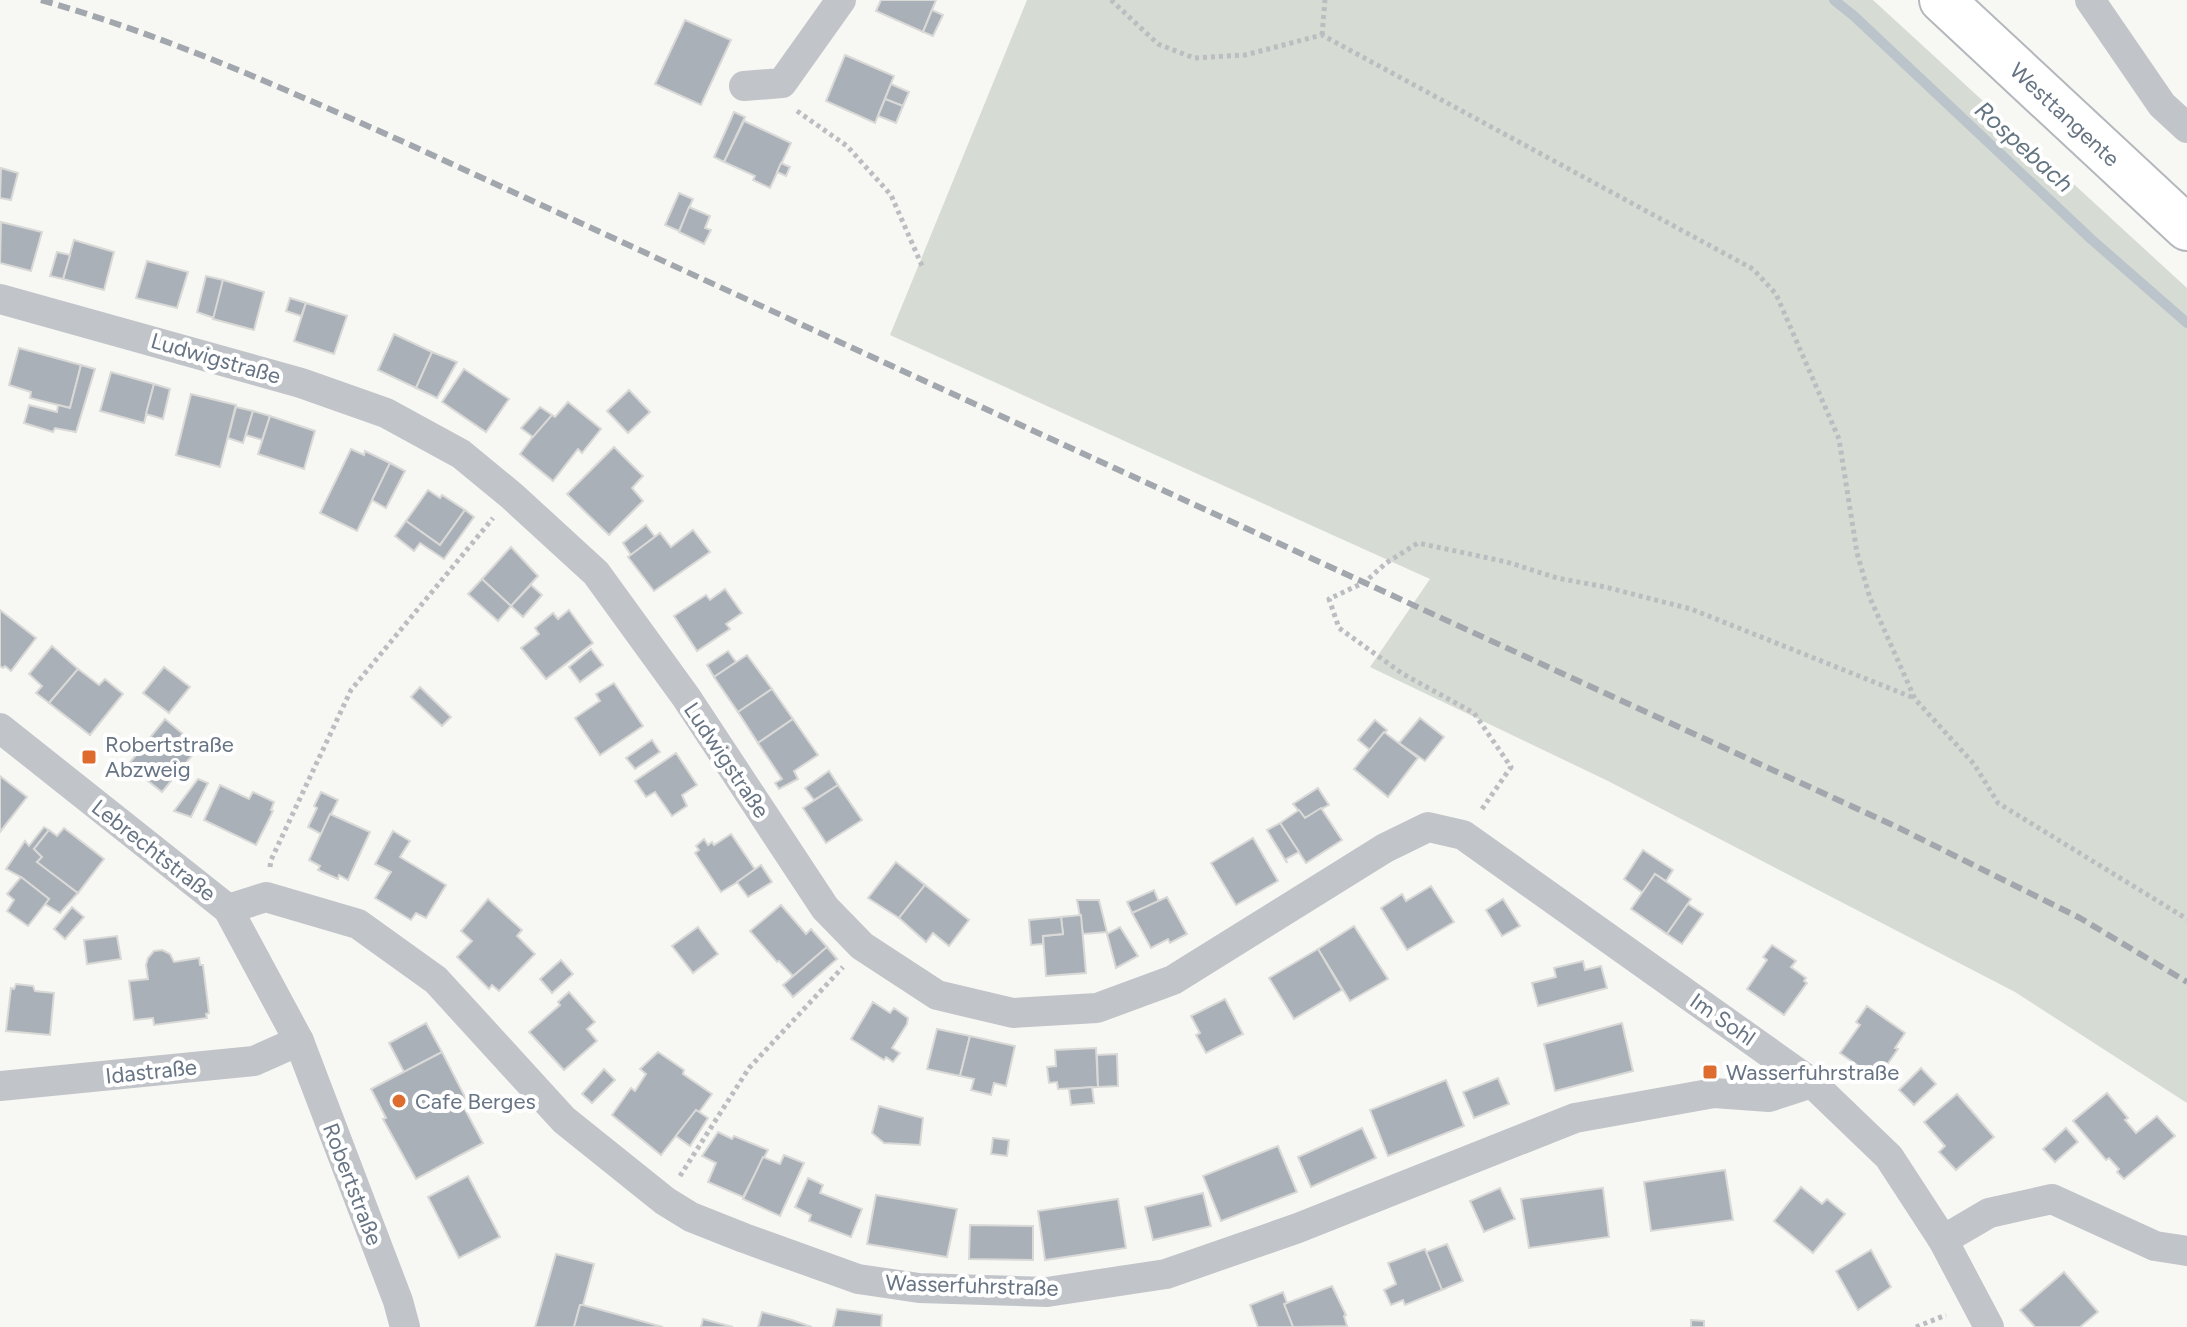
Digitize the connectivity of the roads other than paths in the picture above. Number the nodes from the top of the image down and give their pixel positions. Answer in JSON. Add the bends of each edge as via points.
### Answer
{"nodes":[{"id":1,"x":841,"y":0,"type":"edge"},
{"id":2,"x":1942,"y":0,"type":"edge"},
{"id":3,"x":2090,"y":0,"type":"edge"},
{"id":4,"x":744,"y":86,"type":"dead end"},
{"id":5,"x":2187,"y":128,"type":"edge"},
{"id":6,"x":2187,"y":228,"type":"edge"},
{"id":7,"x":0,"y":299,"type":"edge"},
{"id":8,"x":0,"y":728,"type":"edge"},
{"id":9,"x":1463,"y":835,"type":"joint"},
{"id":10,"x":228,"y":909,"type":"junction"},
{"id":11,"x":299,"y":1041,"type":"junction"},
{"id":12,"x":1812,"y":1083,"type":"junction"},
{"id":13,"x":0,"y":1086,"type":"edge"},
{"id":14,"x":1943,"y":1240,"type":"junction"},
{"id":15,"x":2187,"y":1251,"type":"edge"},
{"id":16,"x":405,"y":1327,"type":"edge"},
{"id":17,"x":1989,"y":1327,"type":"edge"}],
"edges":[{"from":1,"to":4,"type":"street","via":[[782,83]]},
{"from":2,"to":6,"type":"main road","name":"Westtangente"},
{"from":3,"to":5,"type":"street","via":[[2162,105]]},
{"from":7,"to":9,"type":"street","name":"Ludwigstraße","via":[[301,383],[386,413],[461,454],[596,573],[686,697],[825,908],[862,946],[937,995],[1013,1013],[1097,1008],[1173,980],[1385,848],[1428,827]]},
{"from":8,"to":10,"type":"street","name":"Lebrechtstraße"},
{"from":9,"to":12,"type":"street","name":"Im Sohl"},
{"from":10,"to":11,"type":"street","name":"Lebrechtstraße"},
{"from":10,"to":12,"type":"street","name":"Wasserfuhrstraße","via":[[266,897],[358,924],[436,980],[564,1120],[665,1201],[718,1228],[858,1279],[919,1288],[1047,1292],[1166,1274],[1298,1228],[1575,1118],[1714,1093],[1769,1097]]},
{"from":11,"to":13,"type":"street","name":"Idastraße","via":[[254,1061]]},
{"from":11,"to":16,"type":"street","name":"Robertstraße"},
{"from":12,"to":14,"type":"street","name":"Im Sohl","via":[[1889,1157]]},
{"from":14,"to":15,"type":"street","via":[[1989,1213],[2052,1199],[2155,1246]]},
{"from":14,"to":17,"type":"street","name":"Im Sohl"}]}
